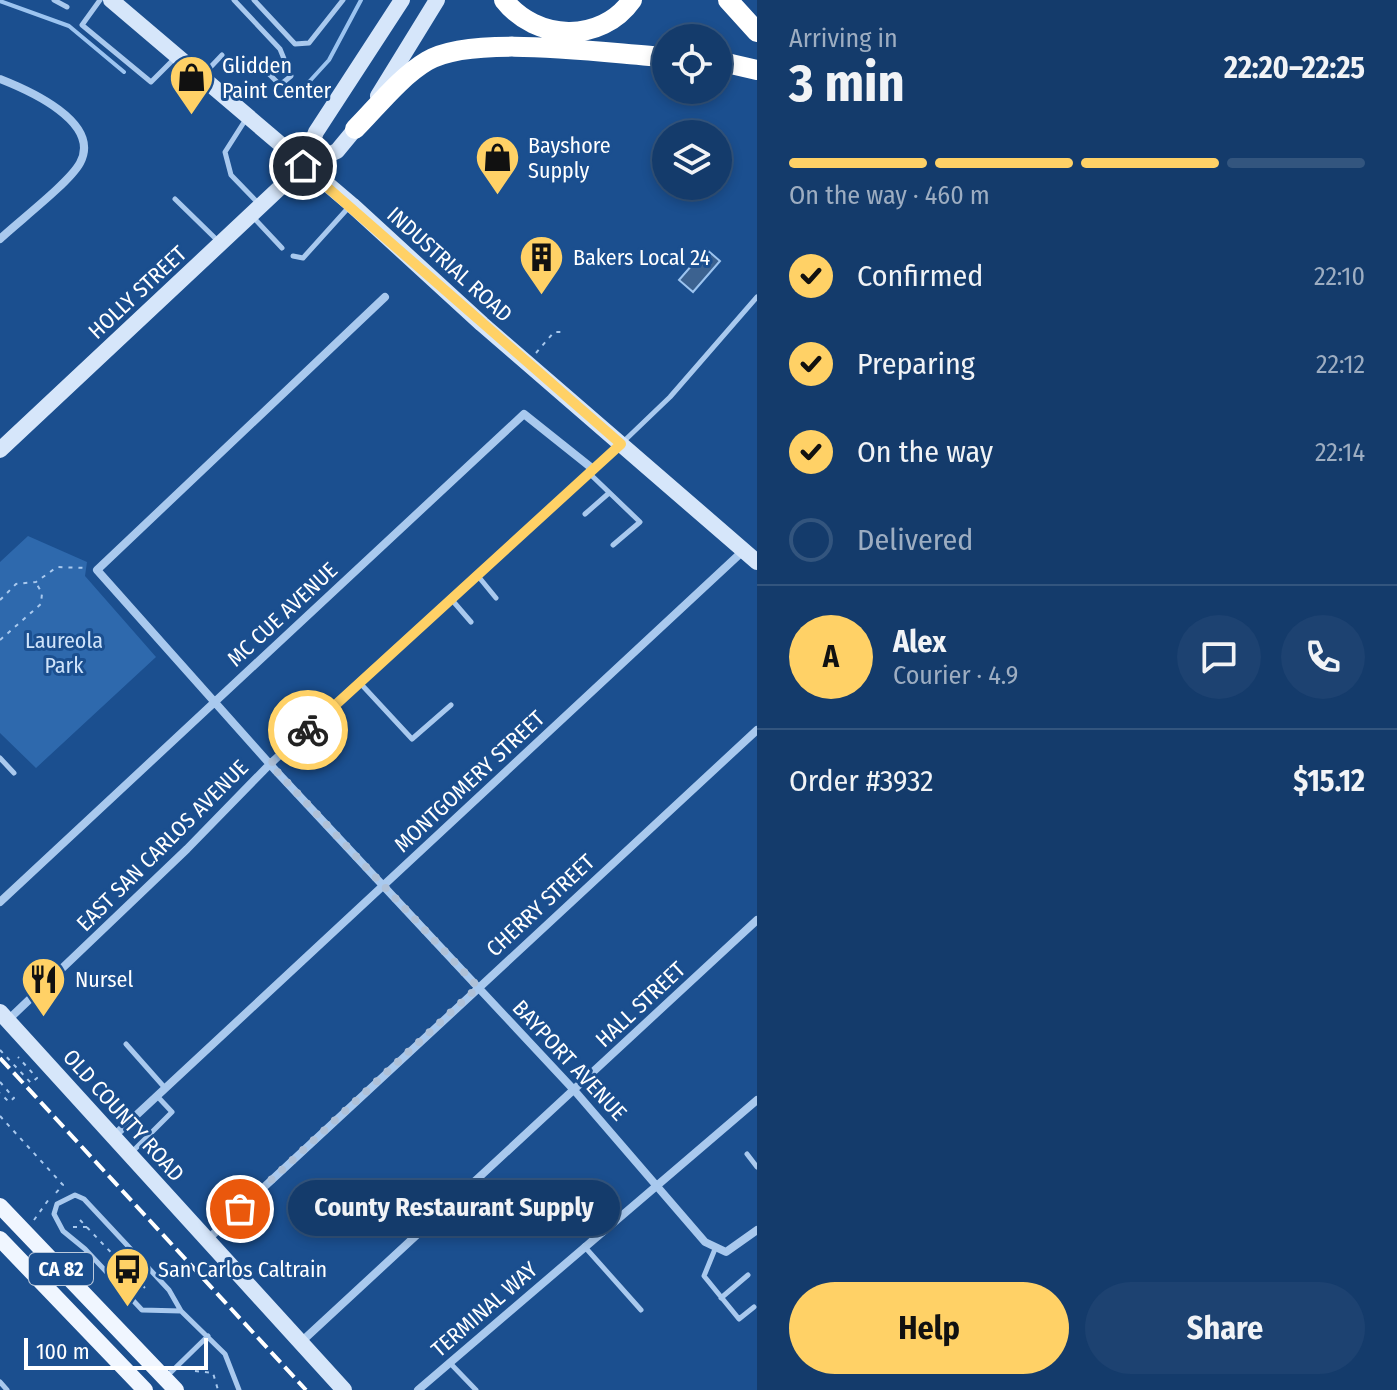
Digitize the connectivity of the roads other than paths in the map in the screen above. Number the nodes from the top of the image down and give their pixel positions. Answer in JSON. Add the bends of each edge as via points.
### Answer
{"nodes":[{"id":1,"x":54,"y":0,"type":"edge"},
{"id":2,"x":100,"y":0,"type":"edge"},
{"id":3,"x":112,"y":0,"type":"edge"},
{"id":4,"x":234,"y":0,"type":"edge"},
{"id":5,"x":254,"y":0,"type":"edge"},
{"id":6,"x":343,"y":0,"type":"edge"},
{"id":7,"x":402,"y":0,"type":"edge"},
{"id":8,"x":437,"y":0,"type":"edge"},
{"id":9,"x":504,"y":0,"type":"edge"},
{"id":10,"x":632,"y":0,"type":"edge"},
{"id":11,"x":728,"y":0,"type":"edge"},
{"id":12,"x":67,"y":7,"type":"dead end"},
{"id":13,"x":757,"y":32,"type":"edge"},
{"id":14,"x":222,"y":55,"type":"dead end"},
{"id":15,"x":652,"y":56,"type":"edge"},
{"id":16,"x":175,"y":58,"type":"junction"},
{"id":17,"x":732,"y":64,"type":"edge"},
{"id":18,"x":262,"y":67,"type":"dead end"},
{"id":19,"x":757,"y":70,"type":"edge"},
{"id":20,"x":0,"y":79,"type":"edge"},
{"id":21,"x":200,"y":79,"type":"junction"},
{"id":22,"x":246,"y":118,"type":"junction"},
{"id":23,"x":355,"y":129,"type":"junction"},
{"id":24,"x":303,"y":166,"type":"junction"},
{"id":25,"x":175,"y":199,"type":"dead end"},
{"id":26,"x":352,"y":205,"type":"junction"},
{"id":27,"x":256,"y":210,"type":"junction"},
{"id":28,"x":0,"y":239,"type":"edge"},
{"id":29,"x":221,"y":244,"type":"junction"},
{"id":30,"x":282,"y":248,"type":"dead end"},
{"id":31,"x":293,"y":256,"type":"dead end"},
{"id":32,"x":385,"y":297,"type":"dead end"},
{"id":33,"x":757,"y":297,"type":"edge"},
{"id":34,"x":621,"y":444,"type":"junction"},
{"id":35,"x":0,"y":450,"type":"edge"},
{"id":36,"x":591,"y":471,"type":"junction"},
{"id":37,"x":609,"y":493,"type":"junction"},
{"id":38,"x":585,"y":514,"type":"dead end"},
{"id":39,"x":613,"y":545,"type":"dead end"},
{"id":40,"x":743,"y":551,"type":"junction"},
{"id":41,"x":757,"y":562,"type":"edge"},
{"id":42,"x":478,"y":576,"type":"junction"},
{"id":43,"x":496,"y":598,"type":"dead end"},
{"id":44,"x":452,"y":600,"type":"junction"},
{"id":45,"x":471,"y":622,"type":"dead end"},
{"id":46,"x":361,"y":684,"type":"junction"},
{"id":47,"x":214,"y":701,"type":"junction"},
{"id":48,"x":451,"y":705,"type":"dead end"},
{"id":49,"x":757,"y":730,"type":"edge"},
{"id":50,"x":0,"y":758,"type":"edge"},
{"id":51,"x":270,"y":764,"type":"junction"},
{"id":52,"x":14,"y":773,"type":"dead end"},
{"id":53,"x":383,"y":886,"type":"junction"},
{"id":54,"x":0,"y":902,"type":"edge"},
{"id":55,"x":757,"y":920,"type":"edge"},
{"id":56,"x":478,"y":987,"type":"junction"},
{"id":57,"x":4,"y":1016,"type":"edge"},
{"id":58,"x":126,"y":1044,"type":"dead end"},
{"id":59,"x":165,"y":1088,"type":"junction"},
{"id":60,"x":574,"y":1090,"type":"junction"},
{"id":61,"x":157,"y":1095,"type":"junction"},
{"id":62,"x":757,"y":1100,"type":"edge"},
{"id":63,"x":115,"y":1135,"type":"junction"},
{"id":64,"x":131,"y":1153,"type":"junction"},
{"id":65,"x":747,"y":1154,"type":"dead end"},
{"id":66,"x":757,"y":1167,"type":"edge"},
{"id":67,"x":657,"y":1183,"type":"junction"},
{"id":68,"x":0,"y":1206,"type":"edge"},
{"id":69,"x":757,"y":1230,"type":"edge"},
{"id":70,"x":0,"y":1239,"type":"edge"},
{"id":71,"x":207,"y":1240,"type":"junction"},
{"id":72,"x":584,"y":1245,"type":"junction"},
{"id":73,"x":715,"y":1249,"type":"junction"},
{"id":74,"x":748,"y":1275,"type":"dead end"},
{"id":75,"x":721,"y":1298,"type":"junction"},
{"id":76,"x":754,"y":1307,"type":"dead end"},
{"id":77,"x":641,"y":1310,"type":"dead end"},
{"id":78,"x":181,"y":1311,"type":"junction"},
{"id":79,"x":208,"y":1336,"type":"junction"},
{"id":80,"x":300,"y":1343,"type":"junction"},
{"id":81,"x":449,"y":1362,"type":"junction"},
{"id":82,"x":0,"y":1382,"type":"edge"},
{"id":83,"x":170,"y":1384,"type":"edge"},
{"id":84,"x":7,"y":1390,"type":"edge"},
{"id":85,"x":146,"y":1390,"type":"edge"},
{"id":86,"x":239,"y":1390,"type":"edge"},
{"id":87,"x":344,"y":1390,"type":"edge"},
{"id":88,"x":418,"y":1390,"type":"edge"},
{"id":89,"x":476,"y":1390,"type":"edge"}],
"edges":[{"from":1,"to":12,"type":"lane"},
{"from":2,"to":16,"type":"lane","via":[[82,25],[151,82]]},
{"from":3,"to":16,"type":"main road","name":"INDUSTRIAL ROAD"},
{"from":4,"to":18,"type":"lane","via":[[280,49],[291,76],[280,85]]},
{"from":5,"to":6,"type":"lane","via":[[295,44],[309,43]]},
{"from":7,"to":24,"type":"main road","name":"HOLLY STREET","via":[[316,132]]},
{"from":8,"to":23,"type":"main road","name":"HOLLY STREET"},
{"from":9,"to":10,"type":"highway","via":[[533,25],[566,32],[600,26]]},
{"from":11,"to":13,"type":"highway"},
{"from":14,"to":21,"type":"lane"},
{"from":15,"to":23,"type":"highway","via":[[493,47],[458,50],[428,60]]},
{"from":16,"to":21,"type":"main road","name":"INDUSTRIAL ROAD"},
{"from":17,"to":19,"type":"highway"},
{"from":20,"to":28,"type":"street","via":[[27,89],[75,123],[84,143],[79,166]]},
{"from":21,"to":22,"type":"main road","name":"INDUSTRIAL ROAD"},
{"from":22,"to":24,"type":"main road","name":"INDUSTRIAL ROAD"},
{"from":22,"to":27,"type":"lane","via":[[225,152],[231,175]]},
{"from":23,"to":24,"type":"main road","name":"HOLLY STREET","via":[[330,157]]},
{"from":24,"to":26,"type":"main road","name":"INDUSTRIAL ROAD"},
{"from":24,"to":27,"type":"main road","name":"HOLLY STREET"},
{"from":25,"to":29,"type":"lane"},
{"from":26,"to":31,"type":"lane","via":[[303,258]]},
{"from":26,"to":34,"type":"main road","name":"INDUSTRIAL ROAD"},
{"from":27,"to":29,"type":"main road","name":"HOLLY STREET"},
{"from":27,"to":30,"type":"lane"},
{"from":29,"to":35,"type":"main road","name":"HOLLY STREET"},
{"from":32,"to":47,"type":"street","name":"BAYPORT AVENUE","via":[[97,570]]},
{"from":33,"to":34,"type":"lane","name":"EAST SAN CARLOS AVENUE","via":[[670,397]]},
{"from":34,"to":36,"type":"street","name":"EAST SAN CARLOS AVENUE"},
{"from":34,"to":40,"type":"main road","name":"INDUSTRIAL ROAD"},
{"from":36,"to":37,"type":"lane"},
{"from":36,"to":42,"type":"street","name":"EAST SAN CARLOS AVENUE"},
{"from":36,"to":47,"type":"street","name":"MC CUE AVENUE","via":[[524,414]]},
{"from":37,"to":38,"type":"lane"},
{"from":37,"to":39,"type":"lane","via":[[640,522]]},
{"from":40,"to":41,"type":"main road","name":"INDUSTRIAL ROAD"},
{"from":40,"to":53,"type":"street","name":"MONTGOMERY STREET"},
{"from":42,"to":43,"type":"lane"},
{"from":42,"to":44,"type":"street","name":"EAST SAN CARLOS AVENUE"},
{"from":44,"to":45,"type":"lane"},
{"from":44,"to":46,"type":"street","name":"EAST SAN CARLOS AVENUE"},
{"from":46,"to":48,"type":"lane","via":[[412,739]]},
{"from":46,"to":51,"type":"street","name":"EAST SAN CARLOS AVENUE"},
{"from":47,"to":51,"type":"street","name":"BAYPORT AVENUE"},
{"from":47,"to":54,"type":"street","name":"MC CUE AVENUE"},
{"from":49,"to":56,"type":"street","name":"CHERRY STREET"},
{"from":50,"to":52,"type":"lane"},
{"from":51,"to":53,"type":"street","name":"BAYPORT AVENUE"},
{"from":51,"to":57,"type":"street","name":"EAST SAN CARLOS AVENUE","via":[[187,849]]},
{"from":53,"to":56,"type":"street","name":"BAYPORT AVENUE"},
{"from":53,"to":59,"type":"street","name":"MONTGOMERY STREET"},
{"from":55,"to":60,"type":"street","name":"HALL STREET"},
{"from":56,"to":60,"type":"street","name":"BAYPORT AVENUE"},
{"from":56,"to":71,"type":"street","name":"CHERRY STREET"},
{"from":57,"to":63,"type":"main road","name":"OLD COUNTY ROAD"},
{"from":58,"to":59,"type":"lane"},
{"from":59,"to":61,"type":"street","name":"MONTGOMERY STREET"},
{"from":60,"to":67,"type":"street","name":"BAYPORT AVENUE"},
{"from":60,"to":80,"type":"street","name":"HALL STREET"},
{"from":61,"to":63,"type":"street","name":"MONTGOMERY STREET"},
{"from":61,"to":64,"type":"lane","via":[[172,1112]]},
{"from":62,"to":67,"type":"street","name":"TERMINAL WAY"},
{"from":63,"to":64,"type":"main road","name":"OLD COUNTY ROAD"},
{"from":64,"to":71,"type":"main road","name":"OLD COUNTY ROAD"},
{"from":65,"to":66,"type":"lane"},
{"from":67,"to":72,"type":"street","name":"TERMINAL WAY"},
{"from":67,"to":73,"type":"street","name":"BAYPORT AVENUE"},
{"from":68,"to":83,"type":"main road","number":"CA 82"},
{"from":69,"to":73,"type":"street","via":[[726,1252]]},
{"from":70,"to":85,"type":"main road","number":"CA 82"},
{"from":71,"to":80,"type":"main road","name":"OLD COUNTY ROAD"},
{"from":72,"to":77,"type":"lane"},
{"from":72,"to":81,"type":"street","name":"TERMINAL WAY"},
{"from":73,"to":75,"type":"lane","via":[[704,1276]]},
{"from":74,"to":75,"type":"lane"},
{"from":75,"to":76,"type":"lane","via":[[739,1319]]},
{"from":78,"to":78,"type":"lane","via":[[169,1290],[84,1199],[75,1195],[57,1204],[54,1214],[63,1231],[142,1310]]},
{"from":78,"to":79,"type":"lane"},
{"from":79,"to":83,"type":"lane"},
{"from":79,"to":86,"type":"lane","via":[[225,1354]]},
{"from":80,"to":87,"type":"main road","name":"OLD COUNTY ROAD"},
{"from":81,"to":88,"type":"street","name":"TERMINAL WAY"},
{"from":81,"to":89,"type":"lane"},
{"from":82,"to":84,"type":"lane"},
{"from":83,"to":85,"type":"main road"}]}
